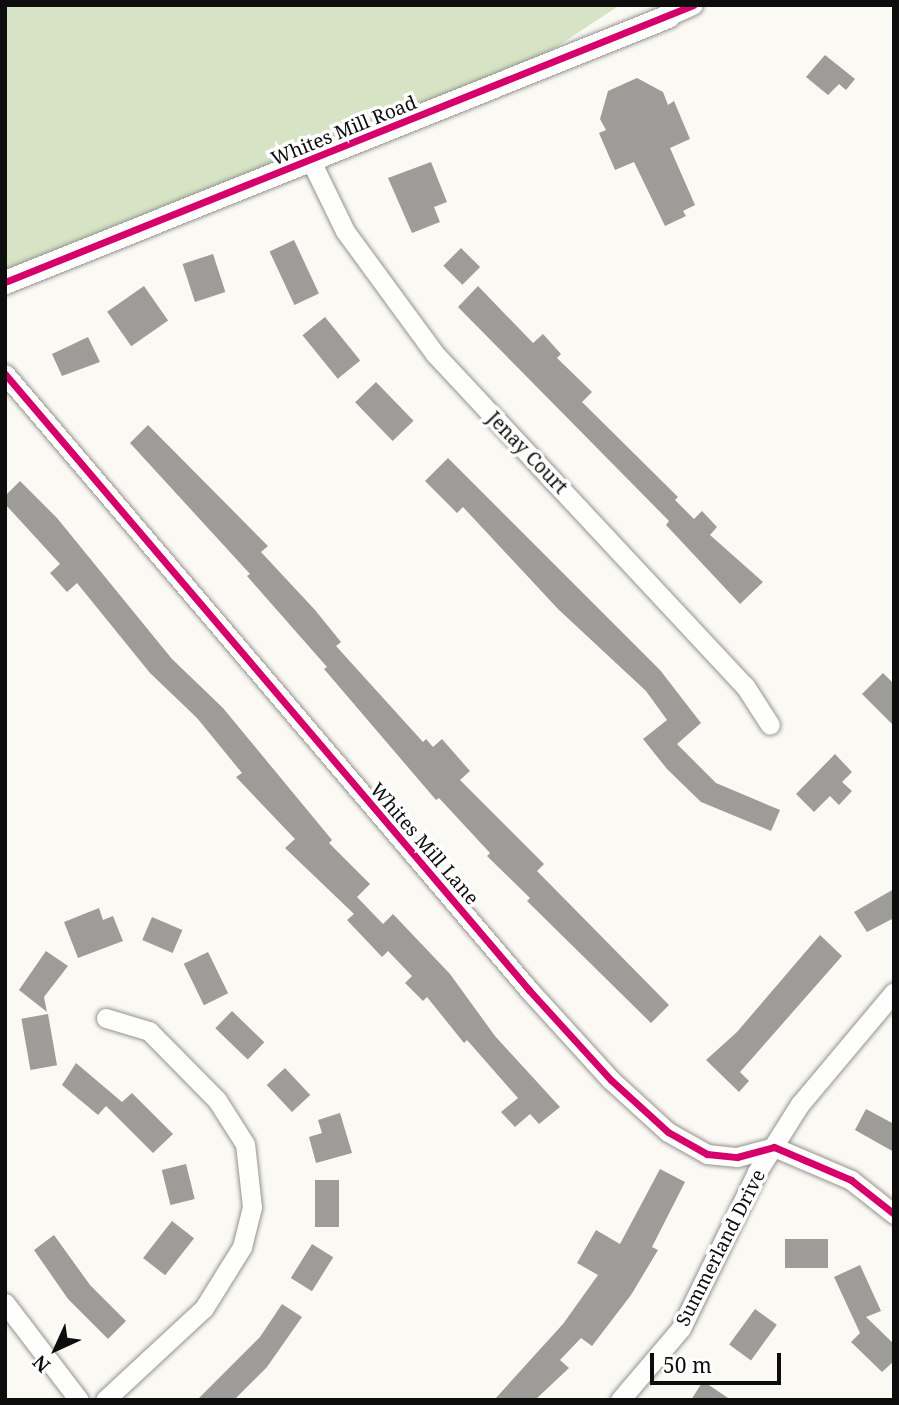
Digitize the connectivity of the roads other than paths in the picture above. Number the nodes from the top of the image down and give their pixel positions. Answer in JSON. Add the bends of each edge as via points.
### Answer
{"nodes":[{"id":1,"x":693,"y":5,"type":"edge"},
{"id":2,"x":665,"y":9,"type":"edge"},
{"id":3,"x":311,"y":161,"type":"junction"},
{"id":4,"x":5,"y":282,"type":"edge"},
{"id":5,"x":5,"y":374,"type":"edge"},
{"id":6,"x":770,"y":725,"type":"dead end"},
{"id":7,"x":894,"y":992,"type":"edge"},
{"id":8,"x":106,"y":1018,"type":"dead end"},
{"id":9,"x":774,"y":1147,"type":"junction"},
{"id":10,"x":894,"y":1214,"type":"edge"},
{"id":11,"x":5,"y":1303,"type":"edge"},
{"id":12,"x":79,"y":1400,"type":"edge"},
{"id":13,"x":105,"y":1400,"type":"edge"},
{"id":14,"x":620,"y":1400,"type":"edge"}],
"edges":[{"from":1,"to":2,"type":"street","name":"Whites Mill Road"},
{"from":2,"to":3,"type":"street","name":"Whites Mill Road"},
{"from":3,"to":4,"type":"street","name":"Whites Mill Road"},
{"from":3,"to":6,"type":"street","name":"Jenay Court","via":[[345,231],[435,354],[745,686]]},
{"from":5,"to":9,"type":"street","name":"Whites Mill Lane","via":[[420,864],[611,1080],[668,1132],[708,1154],[737,1157]]},
{"from":7,"to":9,"type":"street","name":"Summerland Drive","via":[[800,1104]]},
{"from":8,"to":13,"type":"street","via":[[149,1031],[217,1100],[245,1143],[251,1207],[242,1247],[204,1308]]},
{"from":9,"to":10,"type":"street","via":[[850,1180]]},
{"from":9,"to":14,"type":"street","name":"Summerland Drive","via":[[757,1172],[681,1328]]},
{"from":11,"to":12,"type":"street"}]}
